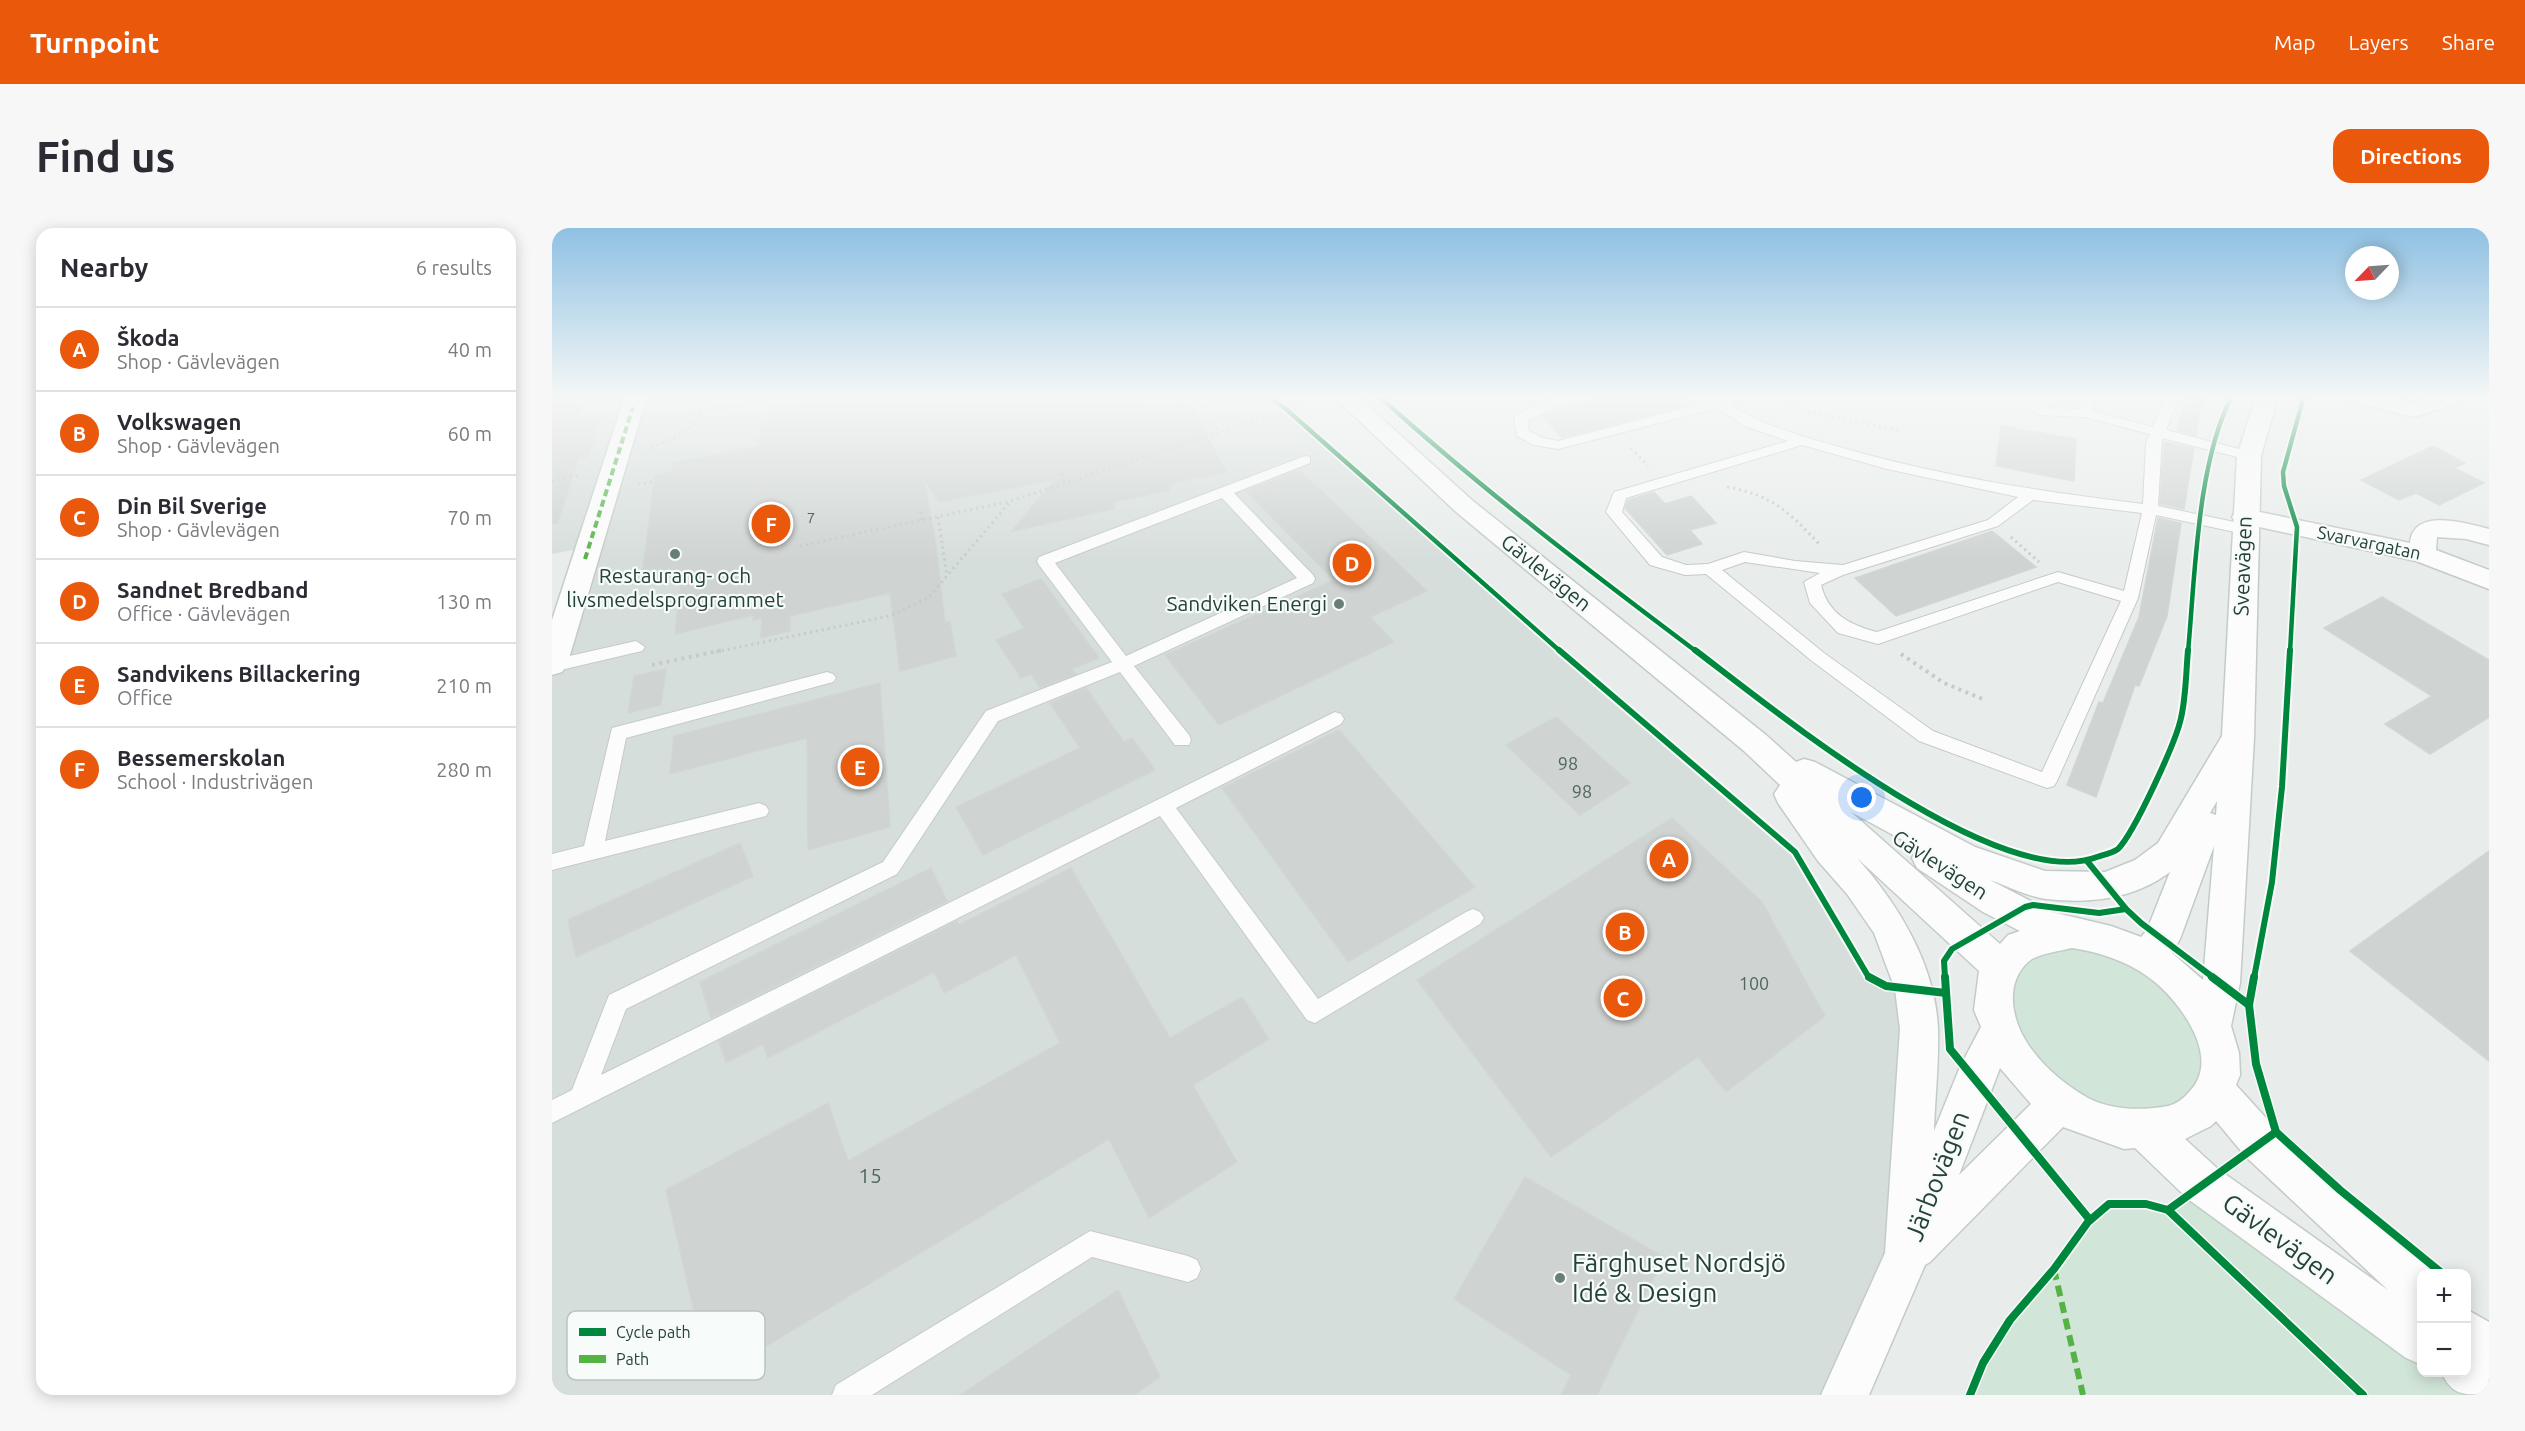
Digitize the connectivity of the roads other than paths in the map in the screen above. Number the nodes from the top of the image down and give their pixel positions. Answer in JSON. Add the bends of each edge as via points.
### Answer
{"nodes":[{"id":1,"x":619,"y":450,"type":"edge"},
{"id":2,"x":1403,"y":450,"type":"edge"},
{"id":3,"x":1769,"y":450,"type":"edge"},
{"id":4,"x":1837,"y":450,"type":"edge"},
{"id":5,"x":2153,"y":450,"type":"edge"},
{"id":6,"x":2229,"y":450,"type":"edge"},
{"id":7,"x":2251,"y":450,"type":"edge"},
{"id":8,"x":2249,"y":456,"type":"junction"},
{"id":9,"x":1305,"y":460,"type":"dead end"},
{"id":10,"x":1224,"y":491,"type":"junction"},
{"id":11,"x":2030,"y":495,"type":"junction"},
{"id":12,"x":2150,"y":509,"type":"junction"},
{"id":13,"x":2244,"y":523,"type":"junction"},
{"id":14,"x":2489,"y":537,"type":"edge"},
{"id":15,"x":2423,"y":554,"type":"junction"},
{"id":16,"x":1710,"y":569,"type":"junction"},
{"id":17,"x":1845,"y":570,"type":"junction"},
{"id":18,"x":2489,"y":580,"type":"edge"},
{"id":19,"x":2130,"y":598,"type":"junction"},
{"id":20,"x":636,"y":647,"type":"dead end"},
{"id":21,"x":1123,"y":664,"type":"junction"},
{"id":22,"x":552,"y":665,"type":"edge"},
{"id":23,"x":827,"y":678,"type":"dead end"},
{"id":24,"x":1335,"y":718,"type":"dead end"},
{"id":25,"x":2238,"y":738,"type":"junction"},
{"id":26,"x":1182,"y":740,"type":"dead end"},
{"id":27,"x":1755,"y":743,"type":"junction"},
{"id":28,"x":1164,"y":806,"type":"junction"},
{"id":29,"x":759,"y":811,"type":"dead end"},
{"id":30,"x":593,"y":852,"type":"junction"},
{"id":31,"x":552,"y":862,"type":"edge"},
{"id":32,"x":1473,"y":918,"type":"dead end"},
{"id":33,"x":2072,"y":933,"type":"junction"},
{"id":34,"x":2147,"y":956,"type":"junction"},
{"id":35,"x":2000,"y":966,"type":"junction"},
{"id":36,"x":2212,"y":1025,"type":"junction"},
{"id":37,"x":1998,"y":1032,"type":"junction"},
{"id":38,"x":2216,"y":1091,"type":"junction"},
{"id":39,"x":581,"y":1098,"type":"junction"},
{"id":40,"x":2058,"y":1103,"type":"junction"},
{"id":41,"x":552,"y":1112,"type":"edge"},
{"id":42,"x":2144,"y":1129,"type":"junction"},
{"id":43,"x":1907,"y":1255,"type":"junction"},
{"id":44,"x":1188,"y":1269,"type":"dead end"},
{"id":45,"x":2417,"y":1287,"type":"edge"},
{"id":46,"x":2471,"y":1337,"type":"edge"},
{"id":47,"x":2417,"y":1339,"type":"edge"},
{"id":48,"x":2489,"y":1353,"type":"edge"},
{"id":49,"x":2471,"y":1377,"type":"edge"},
{"id":50,"x":2489,"y":1391,"type":"edge"},
{"id":51,"x":846,"y":1395,"type":"edge"},
{"id":52,"x":1845,"y":1395,"type":"edge"}],
"edges":[{"from":1,"to":22,"type":"main road"},
{"from":2,"to":27,"type":"main road","name":"Gävlevägen","via":[[1464,506]]},
{"from":3,"to":16,"type":"lane","via":[[1619,495],[1614,512],[1656,561],[1685,570]]},
{"from":4,"to":11,"type":"lane","via":[[1920,473]]},
{"from":5,"to":12,"type":"lane"},
{"from":6,"to":8,"type":"lane"},
{"from":7,"to":8,"type":"main road","name":"Sveavägen"},
{"from":8,"to":13,"type":"main road","name":"Sveavägen"},
{"from":9,"to":10,"type":"lane"},
{"from":10,"to":21,"type":"lane","via":[[1045,561]]},
{"from":10,"to":21,"type":"lane","via":[[1307,579]]},
{"from":11,"to":12,"type":"lane"},
{"from":11,"to":17,"type":"lane","via":[[1993,523]]},
{"from":12,"to":13,"type":"lane"},
{"from":12,"to":19,"type":"lane"},
{"from":13,"to":15,"type":"main road","name":"Svarvargatan"},
{"from":13,"to":25,"type":"main road","name":"Sveavägen"},
{"from":14,"to":15,"type":"main road","via":[[2455,529],[2429,529],[2424,534]]},
{"from":15,"to":18,"type":"main road","name":"Svarvargatan"},
{"from":16,"to":17,"type":"lane","via":[[1744,557]]},
{"from":16,"to":19,"type":"lane","via":[[1818,657],[1926,736],[2047,782]]},
{"from":17,"to":19,"type":"lane","via":[[1812,582],[1816,598],[1844,629],[1878,638],[2058,578]]},
{"from":20,"to":22,"type":"lane"},
{"from":21,"to":26,"type":"lane"},
{"from":21,"to":39,"type":"lane","via":[[992,716],[890,868],[617,1002]]},
{"from":23,"to":30,"type":"lane","via":[[618,733]]},
{"from":24,"to":28,"type":"lane"},
{"from":25,"to":27,"type":"main road","via":[[2170,853],[2121,882],[2075,887],[2045,885],[1964,857]]},
{"from":25,"to":34,"type":"main road","name":"Sveavägen","via":[[2162,939]]},
{"from":25,"to":36,"type":"main road","name":"Sveavägen","via":[[2221,983]]},
{"from":27,"to":33,"type":"main road","name":"Gävlevägen","via":[[2012,913],[2035,924]]},
{"from":27,"to":35,"type":"main road","name":"Gävlevägen"},
{"from":27,"to":43,"type":"main road","via":[[1830,852],[1889,926],[1914,989],[1919,1029]]},
{"from":28,"to":32,"type":"lane","via":[[1315,1013]]},
{"from":28,"to":39,"type":"lane"},
{"from":29,"to":30,"type":"lane"},
{"from":30,"to":31,"type":"lane"},
{"from":33,"to":34,"type":"main road","name":"Gävlevägen","via":[[2109,940]]},
{"from":33,"to":35,"type":"main road","name":"Gävlevägen","via":[[2035,939]]},
{"from":34,"to":36,"type":"main road","name":"Gävlevägen","via":[[2183,984]]},
{"from":35,"to":37,"type":"main road","via":[[1992,993]]},
{"from":36,"to":38,"type":"main road","name":"Gävlevägen","via":[[2221,1056]]},
{"from":37,"to":40,"type":"main road","via":[[2019,1067]]},
{"from":37,"to":43,"type":"main road","name":"Järbovägen","via":[[1974,1080]]},
{"from":38,"to":42,"type":"main road","via":[[2208,1103],[2188,1118]]},
{"from":38,"to":45,"type":"main road","via":[[2261,1143]]},
{"from":39,"to":41,"type":"lane"},
{"from":40,"to":42,"type":"main road","via":[[2096,1121]]},
{"from":40,"to":43,"type":"main road","name":"Järbovägen"},
{"from":42,"to":47,"type":"main road","name":"Gävlevägen","via":[[2204,1184]]},
{"from":43,"to":52,"type":"main road","name":"Järbovägen"},
{"from":44,"to":51,"type":"lane","via":[[1090,1244]]},
{"from":46,"to":48,"type":"main road"},
{"from":49,"to":50,"type":"main road"}]}
